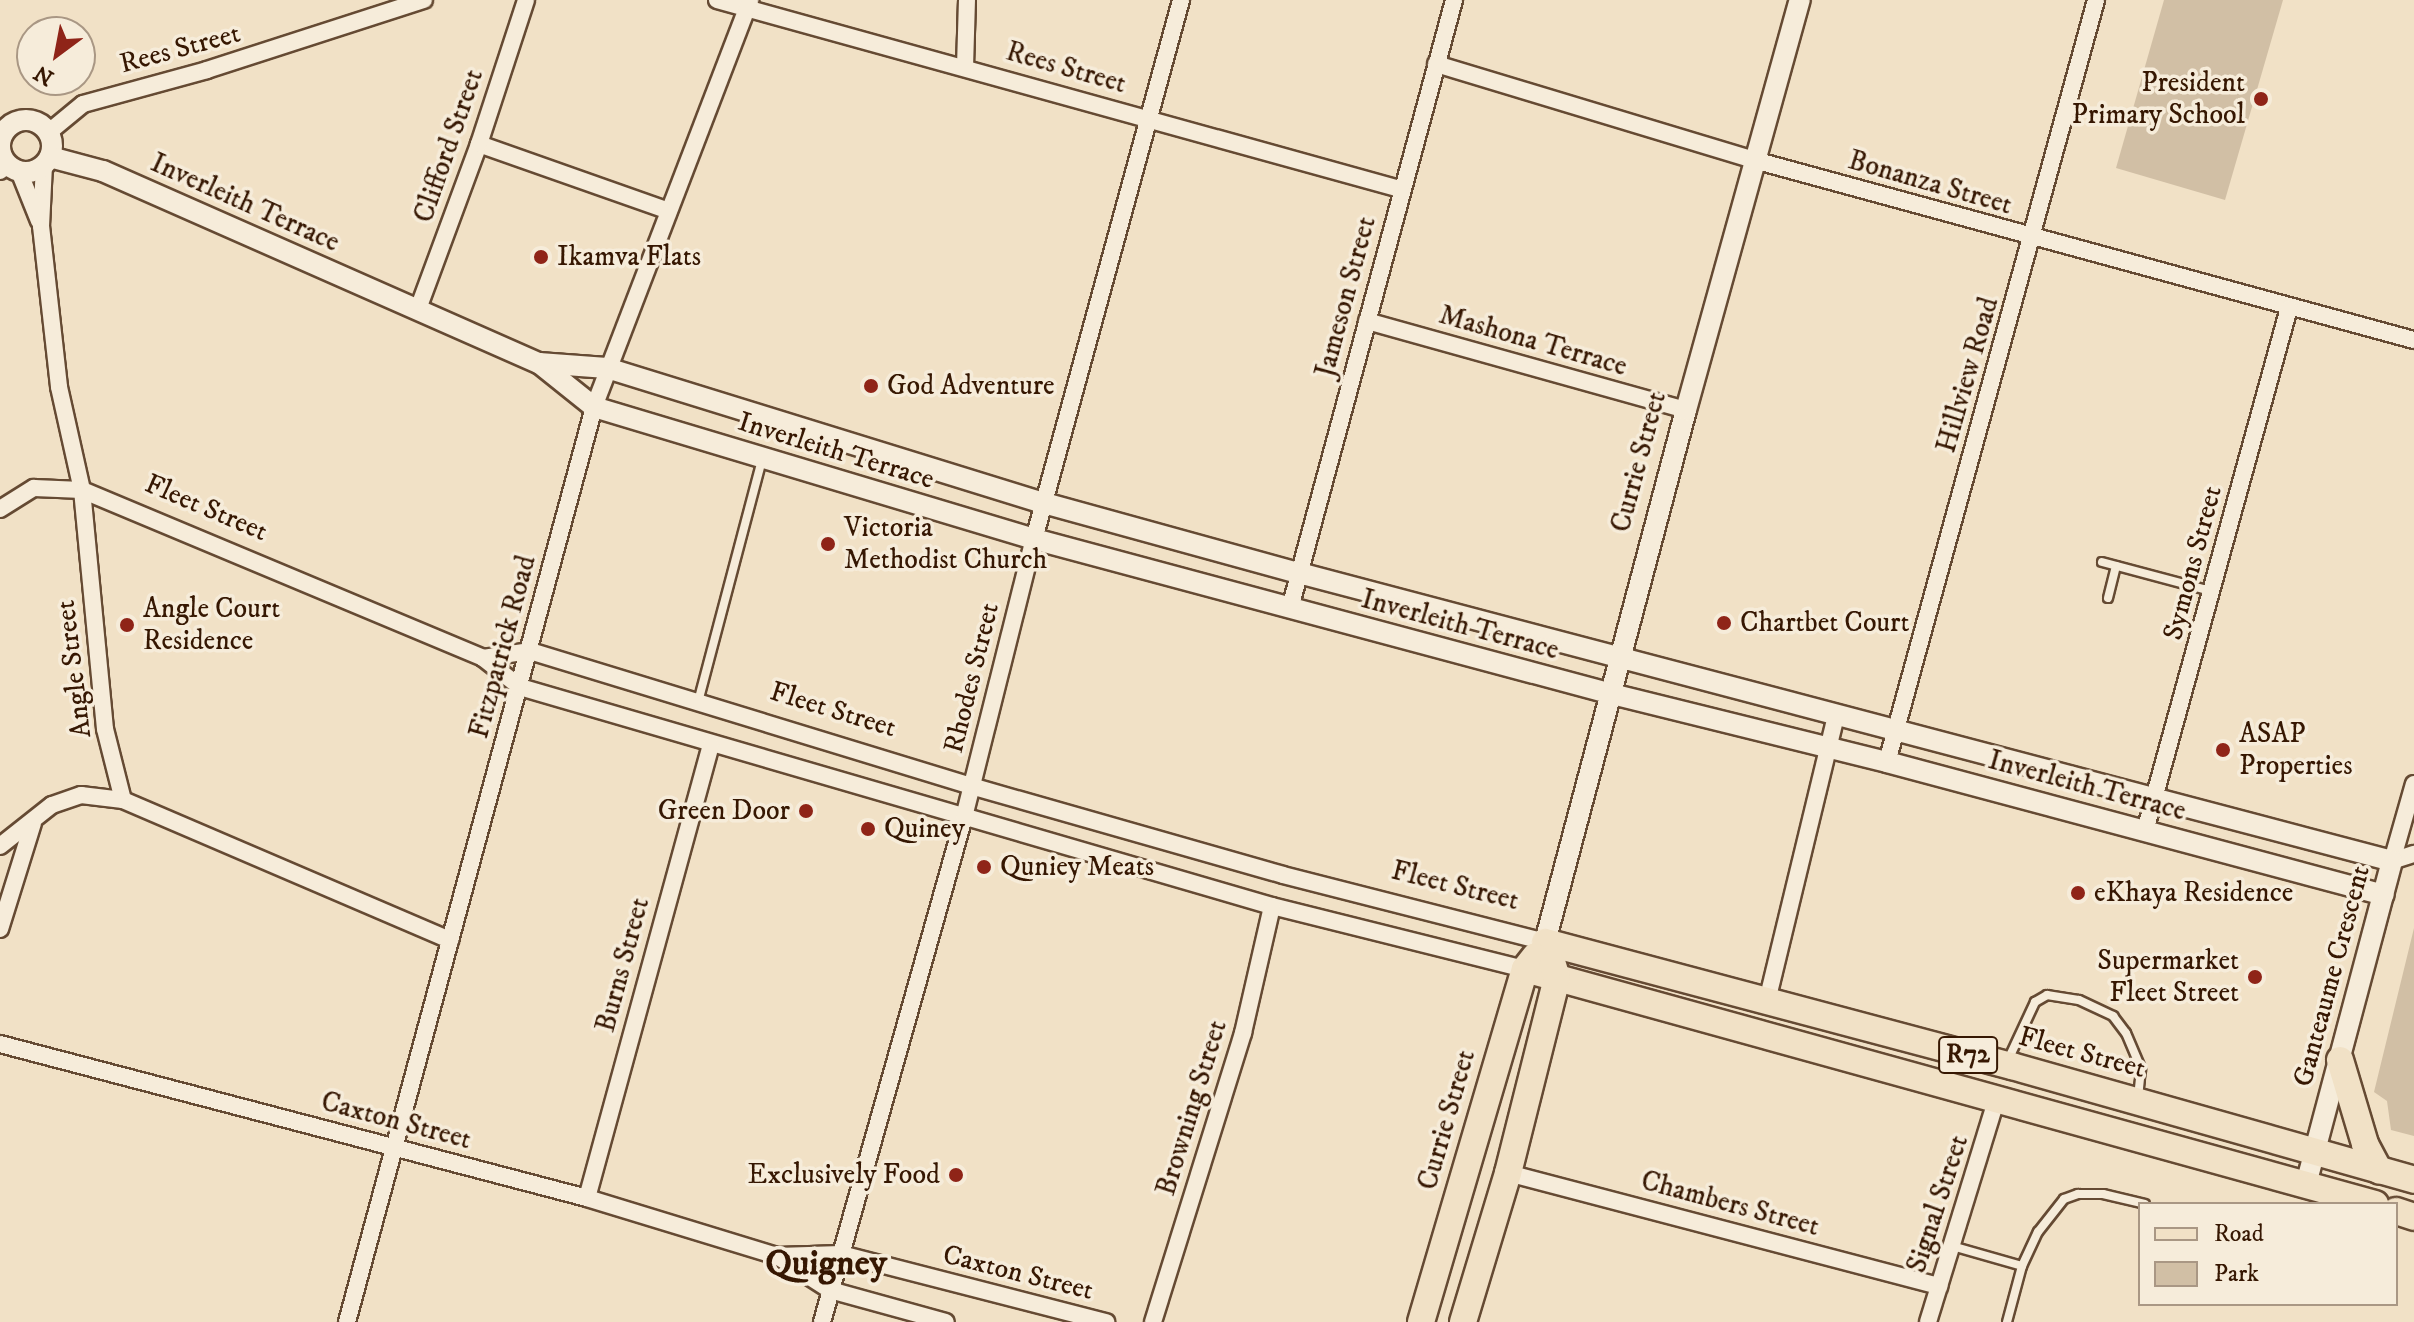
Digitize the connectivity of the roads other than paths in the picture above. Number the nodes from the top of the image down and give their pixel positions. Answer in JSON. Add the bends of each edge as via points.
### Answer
{"nodes":[{"id":1,"x":424,"y":0,"type":"edge"},
{"id":2,"x":526,"y":0,"type":"edge"},
{"id":3,"x":717,"y":0,"type":"edge"},
{"id":4,"x":967,"y":0,"type":"edge"},
{"id":5,"x":1181,"y":0,"type":"edge"},
{"id":6,"x":1454,"y":0,"type":"edge"},
{"id":7,"x":1800,"y":0,"type":"edge"},
{"id":8,"x":2096,"y":0,"type":"edge"},
{"id":9,"x":750,"y":4,"type":"edge"},
{"id":10,"x":1436,"y":64,"type":"junction"},
{"id":11,"x":965,"y":67,"type":"junction"},
{"id":12,"x":1149,"y":119,"type":"junction"},
{"id":13,"x":5,"y":123,"type":"edge"},
{"id":14,"x":479,"y":144,"type":"junction"},
{"id":15,"x":48,"y":148,"type":"junction"},
{"id":16,"x":5,"y":159,"type":"edge"},
{"id":17,"x":1754,"y":160,"type":"junction"},
{"id":18,"x":1400,"y":189,"type":"junction"},
{"id":19,"x":669,"y":211,"type":"junction"},
{"id":20,"x":41,"y":226,"type":"junction"},
{"id":21,"x":2033,"y":239,"type":"junction"},
{"id":22,"x":2289,"y":308,"type":"junction"},
{"id":23,"x":418,"y":309,"type":"junction"},
{"id":24,"x":1367,"y":321,"type":"junction"},
{"id":25,"x":2414,"y":340,"type":"edge"},
{"id":26,"x":539,"y":363,"type":"junction"},
{"id":27,"x":607,"y":368,"type":"junction"},
{"id":28,"x":594,"y":407,"type":"junction"},
{"id":29,"x":1686,"y":410,"type":"junction"},
{"id":30,"x":762,"y":458,"type":"junction"},
{"id":31,"x":82,"y":490,"type":"junction"},
{"id":32,"x":1044,"y":503,"type":"junction"},
{"id":33,"x":0,"y":509,"type":"edge"},
{"id":34,"x":1034,"y":539,"type":"junction"},
{"id":35,"x":2102,"y":562,"type":"dead end"},
{"id":36,"x":2116,"y":566,"type":"junction"},
{"id":37,"x":1299,"y":573,"type":"junction"},
{"id":38,"x":2212,"y":592,"type":"junction"},
{"id":39,"x":2108,"y":598,"type":"dead end"},
{"id":40,"x":1290,"y":608,"type":"junction"},
{"id":41,"x":530,"y":651,"type":"junction"},
{"id":42,"x":483,"y":658,"type":"junction"},
{"id":43,"x":1621,"y":660,"type":"junction"},
{"id":44,"x":520,"y":687,"type":"junction"},
{"id":45,"x":1612,"y":694,"type":"junction"},
{"id":46,"x":697,"y":702,"type":"junction"},
{"id":47,"x":1836,"y":716,"type":"junction"},
{"id":48,"x":1897,"y":729,"type":"junction"},
{"id":49,"x":711,"y":746,"type":"junction"},
{"id":50,"x":1828,"y":749,"type":"junction"},
{"id":51,"x":1887,"y":762,"type":"junction"},
{"id":52,"x":2414,"y":784,"type":"edge"},
{"id":53,"x":971,"y":786,"type":"junction"},
{"id":54,"x":2156,"y":799,"type":"junction"},
{"id":55,"x":123,"y":800,"type":"junction"},
{"id":56,"x":964,"y":817,"type":"junction"},
{"id":57,"x":33,"y":823,"type":"junction"},
{"id":58,"x":2145,"y":831,"type":"junction"},
{"id":59,"x":0,"y":846,"type":"edge"},
{"id":60,"x":2414,"y":854,"type":"edge"},
{"id":61,"x":2392,"y":861,"type":"junction"},
{"id":62,"x":2384,"y":895,"type":"junction"},
{"id":63,"x":1272,"y":906,"type":"junction"},
{"id":64,"x":0,"y":929,"type":"edge"},
{"id":65,"x":450,"y":940,"type":"junction"},
{"id":66,"x":1545,"y":942,"type":"junction"},
{"id":67,"x":1525,"y":969,"type":"junction"},
{"id":68,"x":1557,"y":978,"type":"junction"},
{"id":69,"x":1767,"y":1001,"type":"junction"},
{"id":70,"x":0,"y":1044,"type":"edge"},
{"id":71,"x":2340,"y":1060,"type":"junction"},
{"id":72,"x":2006,"y":1065,"type":"junction"},
{"id":73,"x":1996,"y":1101,"type":"junction"},
{"id":74,"x":2145,"y":1103,"type":"junction"},
{"id":75,"x":2142,"y":1140,"type":"junction"},
{"id":76,"x":394,"y":1148,"type":"junction"},
{"id":77,"x":2314,"y":1150,"type":"junction"},
{"id":78,"x":1508,"y":1173,"type":"junction"},
{"id":79,"x":2394,"y":1174,"type":"edge"},
{"id":80,"x":2306,"y":1184,"type":"junction"},
{"id":81,"x":587,"y":1198,"type":"junction"},
{"id":82,"x":2364,"y":1200,"type":"edge"},
{"id":83,"x":2138,"y":1202,"type":"edge"},
{"id":84,"x":1951,"y":1246,"type":"junction"},
{"id":85,"x":841,"y":1254,"type":"junction"},
{"id":86,"x":777,"y":1256,"type":"junction"},
{"id":87,"x":2022,"y":1266,"type":"junction"},
{"id":88,"x":1939,"y":1286,"type":"junction"},
{"id":89,"x":830,"y":1290,"type":"junction"},
{"id":90,"x":347,"y":1322,"type":"edge"},
{"id":91,"x":822,"y":1322,"type":"edge"},
{"id":92,"x":946,"y":1322,"type":"edge"},
{"id":93,"x":1106,"y":1322,"type":"edge"},
{"id":94,"x":1153,"y":1322,"type":"edge"},
{"id":95,"x":1421,"y":1322,"type":"edge"},
{"id":96,"x":1463,"y":1322,"type":"edge"},
{"id":97,"x":1928,"y":1322,"type":"edge"},
{"id":98,"x":2007,"y":1322,"type":"edge"}],
"edges":[{"from":1,"to":15,"type":"street","name":"Rees Street","via":[[235,62],[83,104]]},
{"from":2,"to":14,"type":"street","name":"Clifford Street"},
{"from":3,"to":9,"type":"street","name":"Rees Street"},
{"from":4,"to":11,"type":"street"},
{"from":5,"to":12,"type":"street","name":"Rhodes Street"},
{"from":6,"to":10,"type":"street","name":"Jameson Street"},
{"from":7,"to":17,"type":"street","name":"Currie Street"},
{"from":8,"to":21,"type":"street","name":"Hillview Road"},
{"from":9,"to":11,"type":"street","name":"Rees Street"},
{"from":9,"to":19,"type":"street","name":"Fitzpatrick Road"},
{"from":10,"to":17,"type":"street","name":"Bonanza Street"},
{"from":10,"to":18,"type":"street","name":"Jameson Street"},
{"from":11,"to":12,"type":"street","name":"Rees Street"},
{"from":12,"to":18,"type":"street","name":"Rees Street"},
{"from":12,"to":32,"type":"street","name":"Rhodes Street"},
{"from":13,"to":15,"type":"street","name":"Inverleith Terrace","via":[[29,120]]},
{"from":13,"to":16,"type":"street","name":"Inverleith Terrace"},
{"from":14,"to":19,"type":"street"},
{"from":14,"to":23,"type":"street","name":"Clifford Street"},
{"from":15,"to":16,"type":"street","via":[[32,171]]},
{"from":15,"to":20,"type":"street","name":"Angle Street"},
{"from":15,"to":23,"type":"street","name":"Inverleith Terrace"},
{"from":16,"to":20,"type":"street","name":"Angle Street"},
{"from":17,"to":21,"type":"street","name":"Bonanza Street"},
{"from":17,"to":29,"type":"street","name":"Currie Street"},
{"from":18,"to":24,"type":"street","name":"Jameson Street"},
{"from":19,"to":27,"type":"street","name":"Fitzpatrick Road"},
{"from":20,"to":31,"type":"street","name":"Angle Street","via":[[59,387]]},
{"from":21,"to":22,"type":"street","name":"Bonanza Street"},
{"from":21,"to":48,"type":"street","name":"Hillview Road"},
{"from":22,"to":25,"type":"street","name":"Bonanza Street"},
{"from":22,"to":38,"type":"street","name":"Symons Street"},
{"from":23,"to":26,"type":"street","name":"Inverleith Terrace"},
{"from":24,"to":29,"type":"street","name":"Mashona Terrace"},
{"from":24,"to":37,"type":"street","name":"Jameson Street"},
{"from":26,"to":27,"type":"street","name":"Inverleith Terrace"},
{"from":26,"to":28,"type":"street","name":"Inverleith Terrace"},
{"from":27,"to":28,"type":"street","name":"Fitzpatrick Road"},
{"from":27,"to":32,"type":"street","name":"Inverleith Terrace"},
{"from":28,"to":30,"type":"street","name":"Inverleith Terrace"},
{"from":28,"to":41,"type":"street","name":"Fitzpatrick Road"},
{"from":29,"to":43,"type":"street","name":"Currie Street"},
{"from":30,"to":34,"type":"street","name":"Inverleith Terrace"},
{"from":30,"to":46,"type":"lane"},
{"from":31,"to":33,"type":"street","via":[[34,488]]},
{"from":31,"to":42,"type":"street","name":"Fleet Street"},
{"from":31,"to":55,"type":"street","name":"Angle Street","via":[[105,729]]},
{"from":32,"to":34,"type":"street","name":"Rhodes Street"},
{"from":32,"to":37,"type":"street","name":"Inverleith Terrace"},
{"from":34,"to":40,"type":"street","name":"Inverleith Terrace"},
{"from":34,"to":53,"type":"street","name":"Rhodes Street"},
{"from":35,"to":36,"type":"lane"},
{"from":36,"to":38,"type":"lane"},
{"from":36,"to":39,"type":"lane"},
{"from":37,"to":40,"type":"street","name":"Jameson Street"},
{"from":37,"to":43,"type":"street","name":"Inverleith Terrace"},
{"from":38,"to":54,"type":"street","name":"Symons Street"},
{"from":40,"to":45,"type":"street","name":"Inverleith Terrace"},
{"from":41,"to":42,"type":"street","name":"Fleet Street"},
{"from":41,"to":44,"type":"street","name":"Fitzpatrick Road"},
{"from":41,"to":46,"type":"street","name":"Fleet Street"},
{"from":42,"to":44,"type":"street","name":"Fleet Street"},
{"from":43,"to":45,"type":"street","name":"Currie Street"},
{"from":43,"to":47,"type":"street","name":"Inverleith Terrace"},
{"from":44,"to":49,"type":"street","name":"Fleet Street"},
{"from":44,"to":65,"type":"street","name":"Fitzpatrick Road"},
{"from":45,"to":50,"type":"street","name":"Inverleith Terrace"},
{"from":45,"to":66,"type":"street","name":"Currie Street"},
{"from":46,"to":53,"type":"street","name":"Fleet Street"},
{"from":47,"to":48,"type":"street","name":"Inverleith Terrace"},
{"from":47,"to":50,"type":"street"},
{"from":48,"to":51,"type":"street","name":"Hillview Road"},
{"from":48,"to":54,"type":"street","name":"Inverleith Terrace"},
{"from":49,"to":56,"type":"street","name":"Fleet Street"},
{"from":49,"to":81,"type":"street","name":"Burns Street"},
{"from":50,"to":51,"type":"street","name":"Inverleith Terrace"},
{"from":50,"to":69,"type":"street"},
{"from":51,"to":58,"type":"street","name":"Inverleith Terrace"},
{"from":52,"to":61,"type":"street","name":"Ganteaume Crescent"},
{"from":53,"to":56,"type":"street","name":"Rhodes Street"},
{"from":53,"to":66,"type":"street","name":"Fleet Street","via":[[1283,875]]},
{"from":54,"to":58,"type":"street","name":"Symons Street"},
{"from":54,"to":61,"type":"street","name":"Inverleith Terrace"},
{"from":55,"to":57,"type":"street","via":[[81,795],[52,805]]},
{"from":55,"to":65,"type":"street"},
{"from":56,"to":63,"type":"street","name":"Fleet Street"},
{"from":56,"to":85,"type":"street","name":"Rhodes Street"},
{"from":57,"to":59,"type":"street"},
{"from":57,"to":64,"type":"street"},
{"from":58,"to":62,"type":"street","name":"Inverleith Terrace"},
{"from":60,"to":61,"type":"street"},
{"from":61,"to":62,"type":"street","name":"Ganteaume Crescent"},
{"from":62,"to":71,"type":"street","name":"Ganteaume Crescent"},
{"from":63,"to":67,"type":"street","name":"Fleet Street"},
{"from":63,"to":94,"type":"street","name":"Browning Street","via":[[1243,1033]]},
{"from":65,"to":76,"type":"street","name":"Fitzpatrick Road"},
{"from":66,"to":67,"type":"main road","name":"Currie Street"},
{"from":66,"to":68,"type":"main road"},
{"from":66,"to":69,"type":"main road","name":"Fleet Street","number":"R72"},
{"from":67,"to":68,"type":"main road","name":"Fleet Street","number":"R72"},
{"from":67,"to":95,"type":"main road","name":"Currie Street"},
{"from":68,"to":73,"type":"main road","name":"Fleet Street","number":"R72"},
{"from":68,"to":78,"type":"main road"},
{"from":69,"to":72,"type":"main road","name":"Fleet Street","number":"R72"},
{"from":70,"to":76,"type":"street","name":"Caxton Street"},
{"from":71,"to":77,"type":"street","name":"Ganteaume Crescent"},
{"from":71,"to":79,"type":"main road","via":[[2365,1144]]},
{"from":72,"to":74,"type":"main road","name":"Fleet Street","number":"R72"},
{"from":72,"to":74,"type":"lane","via":[[2035,1002],[2047,995],[2079,1000],[2113,1016],[2132,1042]]},
{"from":73,"to":75,"type":"main road","name":"Fleet Street","number":"R72"},
{"from":73,"to":84,"type":"street","name":"Signal Street"},
{"from":74,"to":75,"type":"main road"},
{"from":74,"to":77,"type":"main road","name":"Fleet Street","number":"R72"},
{"from":75,"to":80,"type":"main road","name":"Fleet Street","number":"R72"},
{"from":76,"to":81,"type":"street","name":"Caxton Street"},
{"from":76,"to":90,"type":"street","name":"Fitzpatrick Road"},
{"from":77,"to":79,"type":"main road","name":"Fleet Street","number":"R72"},
{"from":77,"to":80,"type":"street","name":"Ganteaume Crescent"},
{"from":78,"to":88,"type":"street","name":"Chambers Street"},
{"from":78,"to":96,"type":"main road"},
{"from":80,"to":82,"type":"main road","name":"Fleet Street","number":"R72"},
{"from":81,"to":86,"type":"street","name":"Caxton Street"},
{"from":83,"to":87,"type":"lane","via":[[2103,1194],[2064,1199],[2038,1232]]},
{"from":84,"to":87,"type":"lane"},
{"from":84,"to":88,"type":"street","name":"Signal Street"},
{"from":85,"to":86,"type":"street","name":"Caxton Street"},
{"from":85,"to":89,"type":"street","name":"Rhodes Street"},
{"from":85,"to":93,"type":"street","name":"Caxton Street"},
{"from":86,"to":89,"type":"street","name":"Caxton Street"},
{"from":87,"to":98,"type":"lane"},
{"from":88,"to":97,"type":"street","name":"Signal Street"},
{"from":89,"to":91,"type":"street","name":"Rhodes Street"},
{"from":89,"to":92,"type":"street","name":"Caxton Street"}]}
